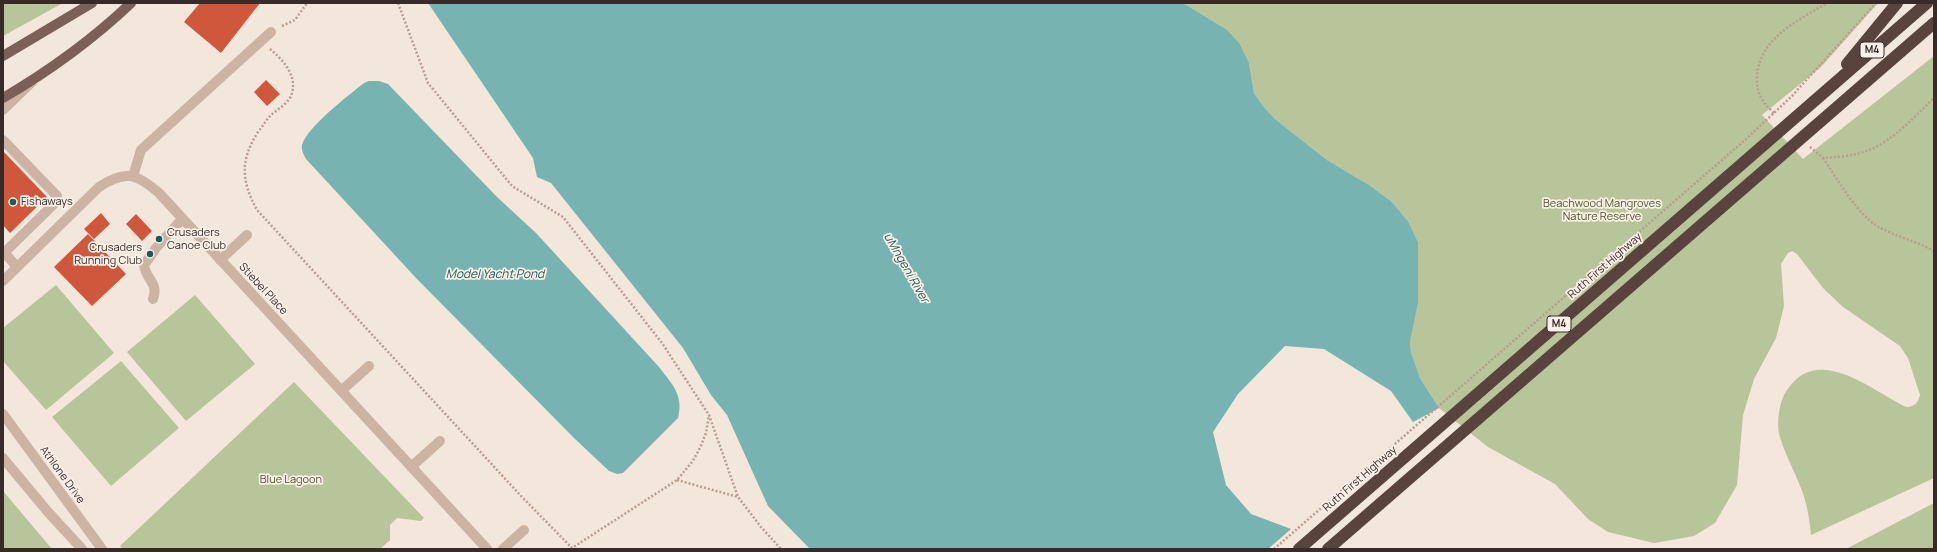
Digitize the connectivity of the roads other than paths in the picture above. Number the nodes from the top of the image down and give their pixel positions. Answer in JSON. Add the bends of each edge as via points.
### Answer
{"nodes":[{"id":1,"x":92,"y":3,"type":"edge"},
{"id":2,"x":131,"y":3,"type":"edge"},
{"id":3,"x":1897,"y":3,"type":"edge"},
{"id":4,"x":1927,"y":3,"type":"edge"},
{"id":5,"x":1934,"y":23,"type":"edge"},
{"id":6,"x":271,"y":32,"type":"road end"},
{"id":7,"x":1934,"y":34,"type":"edge"},
{"id":8,"x":3,"y":56,"type":"edge"},
{"id":9,"x":34,"y":80,"type":"junction"},
{"id":10,"x":1822,"y":94,"type":"junction"},
{"id":11,"x":3,"y":98,"type":"edge"},
{"id":12,"x":1841,"y":104,"type":"junction"},
{"id":13,"x":3,"y":110,"type":"edge"},
{"id":14,"x":3,"y":140,"type":"edge"},
{"id":15,"x":133,"y":176,"type":"junction"},
{"id":16,"x":182,"y":218,"type":"junction"},
{"id":17,"x":247,"y":235,"type":"dead end"},
{"id":18,"x":4,"y":252,"type":"edge"},
{"id":19,"x":220,"y":260,"type":"junction"},
{"id":20,"x":18,"y":267,"type":"junction"},
{"id":21,"x":3,"y":281,"type":"edge"},
{"id":22,"x":153,"y":299,"type":"dead end"},
{"id":23,"x":369,"y":366,"type":"dead end"},
{"id":24,"x":341,"y":391,"type":"junction"},
{"id":25,"x":3,"y":414,"type":"edge"},
{"id":26,"x":440,"y":441,"type":"dead end"},
{"id":27,"x":3,"y":458,"type":"edge"},
{"id":28,"x":411,"y":467,"type":"junction"},
{"id":29,"x":524,"y":530,"type":"dead end"},
{"id":30,"x":82,"y":549,"type":"edge"},
{"id":31,"x":102,"y":549,"type":"edge"},
{"id":32,"x":488,"y":549,"type":"edge"},
{"id":33,"x":503,"y":549,"type":"edge"},
{"id":34,"x":1299,"y":549,"type":"edge"},
{"id":35,"x":1328,"y":549,"type":"edge"}],
"edges":[{"from":1,"to":8,"type":"main road"},
{"from":2,"to":9,"type":"main road","via":[[94,36]]},
{"from":3,"to":10,"type":"highway"},
{"from":4,"to":10,"type":"highway","name":"Ruth First Highway","number":"M4"},
{"from":5,"to":12,"type":"highway","number":"M4"},
{"from":6,"to":15,"type":"street","via":[[141,150]]},
{"from":7,"to":12,"type":"highway"},
{"from":9,"to":11,"type":"main road"},
{"from":9,"to":13,"type":"street"},
{"from":10,"to":34,"type":"highway","name":"Ruth First Highway","number":"M4"},
{"from":12,"to":35,"type":"highway","number":"M4"},
{"from":14,"to":18,"type":"street","via":[[57,196],[57,201]]},
{"from":15,"to":16,"type":"street","name":"Stiebel Place","via":[[146,182]]},
{"from":15,"to":20,"type":"street","via":[[123,175],[99,187]]},
{"from":16,"to":19,"type":"street","name":"Stiebel Place"},
{"from":16,"to":22,"type":"street","via":[[144,265],[145,272],[155,286]]},
{"from":17,"to":19,"type":"street"},
{"from":18,"to":20,"type":"street"},
{"from":19,"to":24,"type":"street","name":"Stiebel Place"},
{"from":20,"to":21,"type":"street"},
{"from":23,"to":24,"type":"street"},
{"from":24,"to":28,"type":"street","name":"Stiebel Place"},
{"from":25,"to":31,"type":"street","name":"Athlone Drive"},
{"from":26,"to":28,"type":"street"},
{"from":27,"to":30,"type":"street"},
{"from":28,"to":32,"type":"street","name":"Stiebel Place"},
{"from":29,"to":33,"type":"street"}]}
